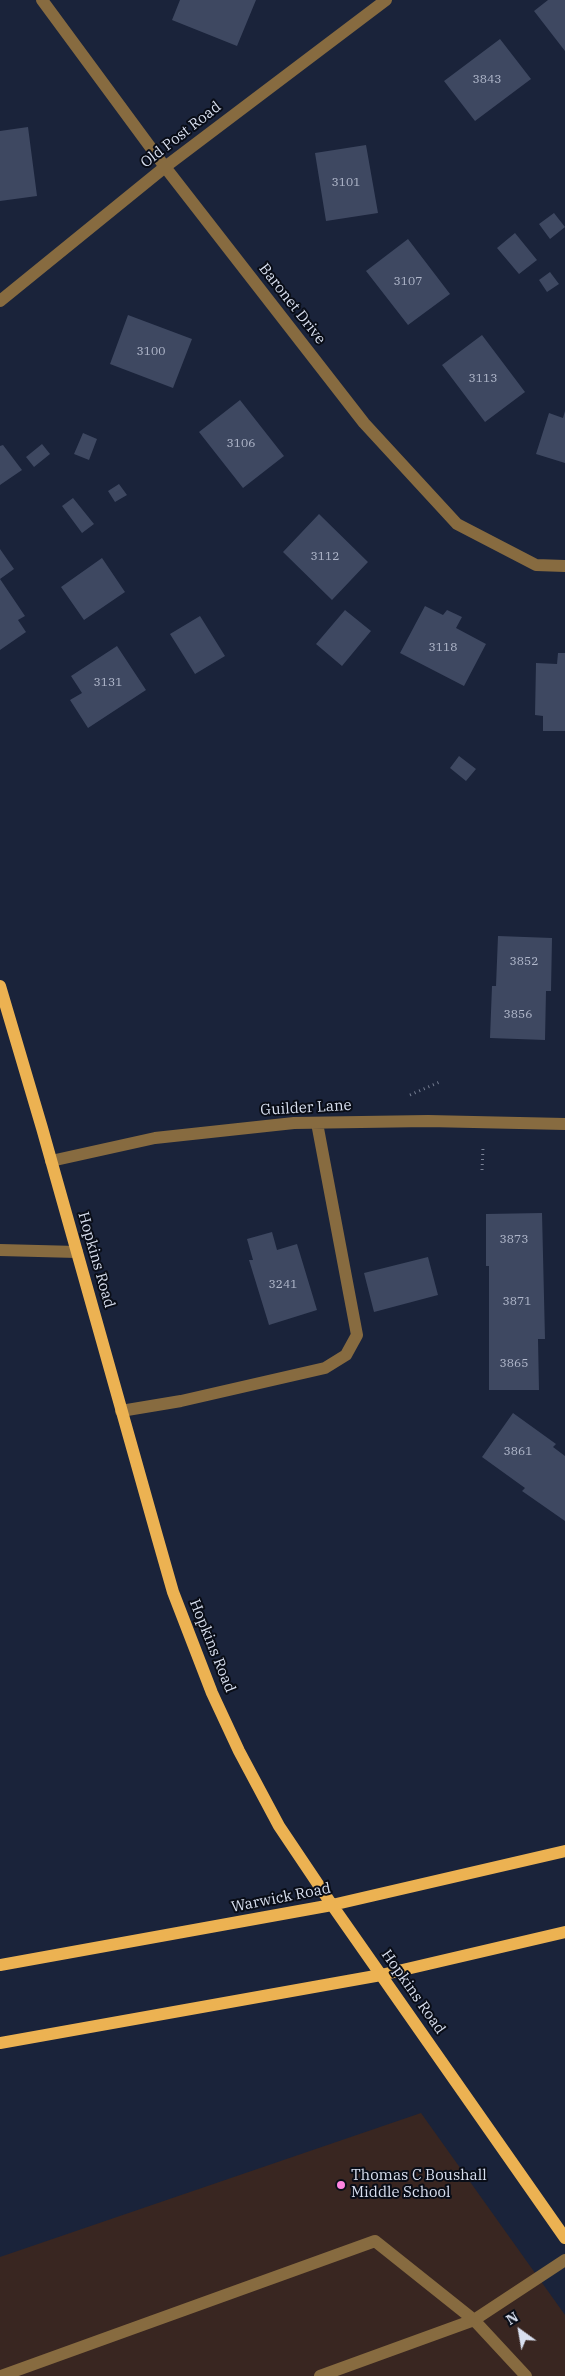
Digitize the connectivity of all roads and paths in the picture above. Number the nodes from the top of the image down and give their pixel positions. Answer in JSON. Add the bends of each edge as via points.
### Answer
{"nodes":[{"id":1,"x":42,"y":0,"type":"edge"},
{"id":2,"x":386,"y":0,"type":"edge"},
{"id":3,"x":165,"y":168,"type":"junction"},
{"id":4,"x":0,"y":300,"type":"edge"},
{"id":5,"x":565,"y":566,"type":"edge"},
{"id":6,"x":0,"y":986,"type":"edge"},
{"id":7,"x":317,"y":1123,"type":"junction"},
{"id":8,"x":565,"y":1124,"type":"edge"},
{"id":9,"x":51,"y":1161,"type":"junction"},
{"id":10,"x":0,"y":1250,"type":"edge"},
{"id":11,"x":77,"y":1252,"type":"junction"},
{"id":12,"x":121,"y":1411,"type":"junction"},
{"id":13,"x":565,"y":1851,"type":"edge"},
{"id":14,"x":332,"y":1905,"type":"junction"},
{"id":15,"x":565,"y":1932,"type":"edge"},
{"id":16,"x":0,"y":1965,"type":"edge"},
{"id":17,"x":381,"y":1975,"type":"junction"},
{"id":18,"x":0,"y":2043,"type":"edge"},
{"id":19,"x":565,"y":2238,"type":"edge"},
{"id":20,"x":565,"y":2260,"type":"edge"},
{"id":21,"x":474,"y":2320,"type":"junction"},
{"id":22,"x":1,"y":2376,"type":"edge"},
{"id":23,"x":320,"y":2376,"type":"edge"},
{"id":24,"x":526,"y":2376,"type":"edge"}],
"edges":[{"from":1,"to":3,"type":"street","name":"Baronet Drive"},
{"from":2,"to":3,"type":"street","name":"Old Post Road"},
{"from":3,"to":4,"type":"street","name":"Old Post Road"},
{"from":3,"to":5,"type":"street","name":"Baronet Drive","via":[[364,423],[457,524],[536,565]]},
{"from":6,"to":9,"type":"main road","name":"Hopkins Road"},
{"from":7,"to":8,"type":"street","name":"Guilder Lane"},
{"from":7,"to":9,"type":"street","name":"Guilder Lane","via":[[155,1138]]},
{"from":7,"to":12,"type":"street","via":[[357,1335],[346,1355],[325,1368],[181,1401]]},
{"from":9,"to":11,"type":"main road","name":"Hopkins Road"},
{"from":10,"to":11,"type":"street"},
{"from":11,"to":12,"type":"main road","name":"Hopkins Road"},
{"from":12,"to":14,"type":"main road","name":"Hopkins Road","via":[[173,1592],[212,1693],[279,1826]]},
{"from":13,"to":14,"type":"main road","name":"Warwick Road"},
{"from":14,"to":16,"type":"main road","name":"Warwick Road"},
{"from":14,"to":17,"type":"main road","name":"Hopkins Road"},
{"from":15,"to":17,"type":"main road"},
{"from":17,"to":18,"type":"main road"},
{"from":17,"to":19,"type":"main road","name":"Hopkins Road"},
{"from":20,"to":21,"type":"street"},
{"from":21,"to":22,"type":"street","via":[[375,2241]]},
{"from":21,"to":23,"type":"street"},
{"from":21,"to":24,"type":"street"}]}
